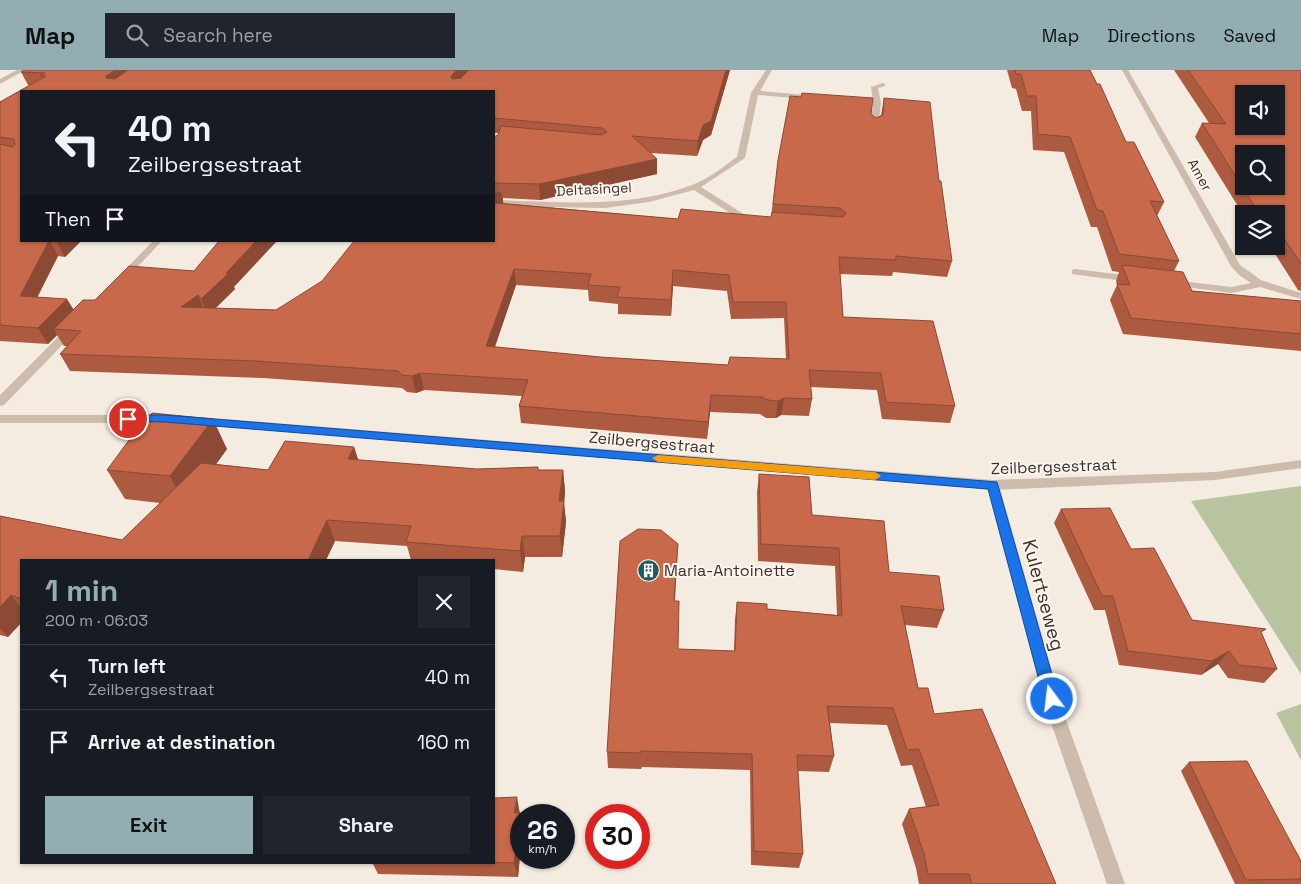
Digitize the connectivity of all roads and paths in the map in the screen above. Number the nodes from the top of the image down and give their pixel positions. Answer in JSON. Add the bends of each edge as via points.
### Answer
{"nodes":[{"id":1,"x":22,"y":70,"type":"edge"},
{"id":2,"x":769,"y":70,"type":"edge"},
{"id":3,"x":1125,"y":70,"type":"edge"},
{"id":4,"x":0,"y":82,"type":"edge"},
{"id":5,"x":883,"y":85,"type":"dead end"},
{"id":6,"x":755,"y":93,"type":"junction"},
{"id":7,"x":830,"y":99,"type":"edge"},
{"id":8,"x":849,"y":101,"type":"edge"},
{"id":9,"x":878,"y":103,"type":"junction"},
{"id":10,"x":874,"y":129,"type":"edge"},
{"id":11,"x":694,"y":187,"type":"junction"},
{"id":12,"x":495,"y":203,"type":"edge"},
{"id":13,"x":760,"y":223,"type":"edge"},
{"id":14,"x":157,"y":242,"type":"edge"},
{"id":15,"x":1075,"y":272,"type":"dead end"},
{"id":16,"x":1144,"y":280,"type":"edge"},
{"id":17,"x":1163,"y":282,"type":"edge"},
{"id":18,"x":1261,"y":284,"type":"junction"},
{"id":19,"x":110,"y":290,"type":"edge"},
{"id":20,"x":1301,"y":296,"type":"edge"},
{"id":21,"x":82,"y":318,"type":"edge"},
{"id":22,"x":0,"y":402,"type":"edge"},
{"id":23,"x":0,"y":419,"type":"edge"},
{"id":24,"x":1301,"y":464,"type":"edge"},
{"id":25,"x":993,"y":485,"type":"junction"},
{"id":26,"x":1116,"y":884,"type":"edge"}],
"edges":[{"from":1,"to":4,"type":"street"},
{"from":2,"to":6,"type":"street","name":"Deltasingel"},
{"from":3,"to":18,"type":"street","name":"Amer","via":[[1236,266]]},
{"from":5,"to":9,"type":"street","via":[[874,87]]},
{"from":6,"to":7,"type":"street"},
{"from":6,"to":11,"type":"street","name":"Deltasingel","via":[[741,158]]},
{"from":8,"to":9,"type":"street"},
{"from":9,"to":10,"type":"street"},
{"from":11,"to":12,"type":"street","name":"Deltasingel","via":[[649,199],[605,204]]},
{"from":11,"to":13,"type":"street","via":[[750,222]]},
{"from":14,"to":19,"type":"street"},
{"from":15,"to":16,"type":"street"},
{"from":17,"to":18,"type":"street","via":[[1232,290]]},
{"from":18,"to":20,"type":"street","name":"Amer"},
{"from":21,"to":22,"type":"street"},
{"from":23,"to":25,"type":"street","name":"Zeilbergsestraat","via":[[179,420]]},
{"from":24,"to":25,"type":"street","name":"Zeilbergsestraat","via":[[1215,476]]},
{"from":25,"to":26,"type":"street","name":"Kulertseweg","via":[[1056,717]]}]}
